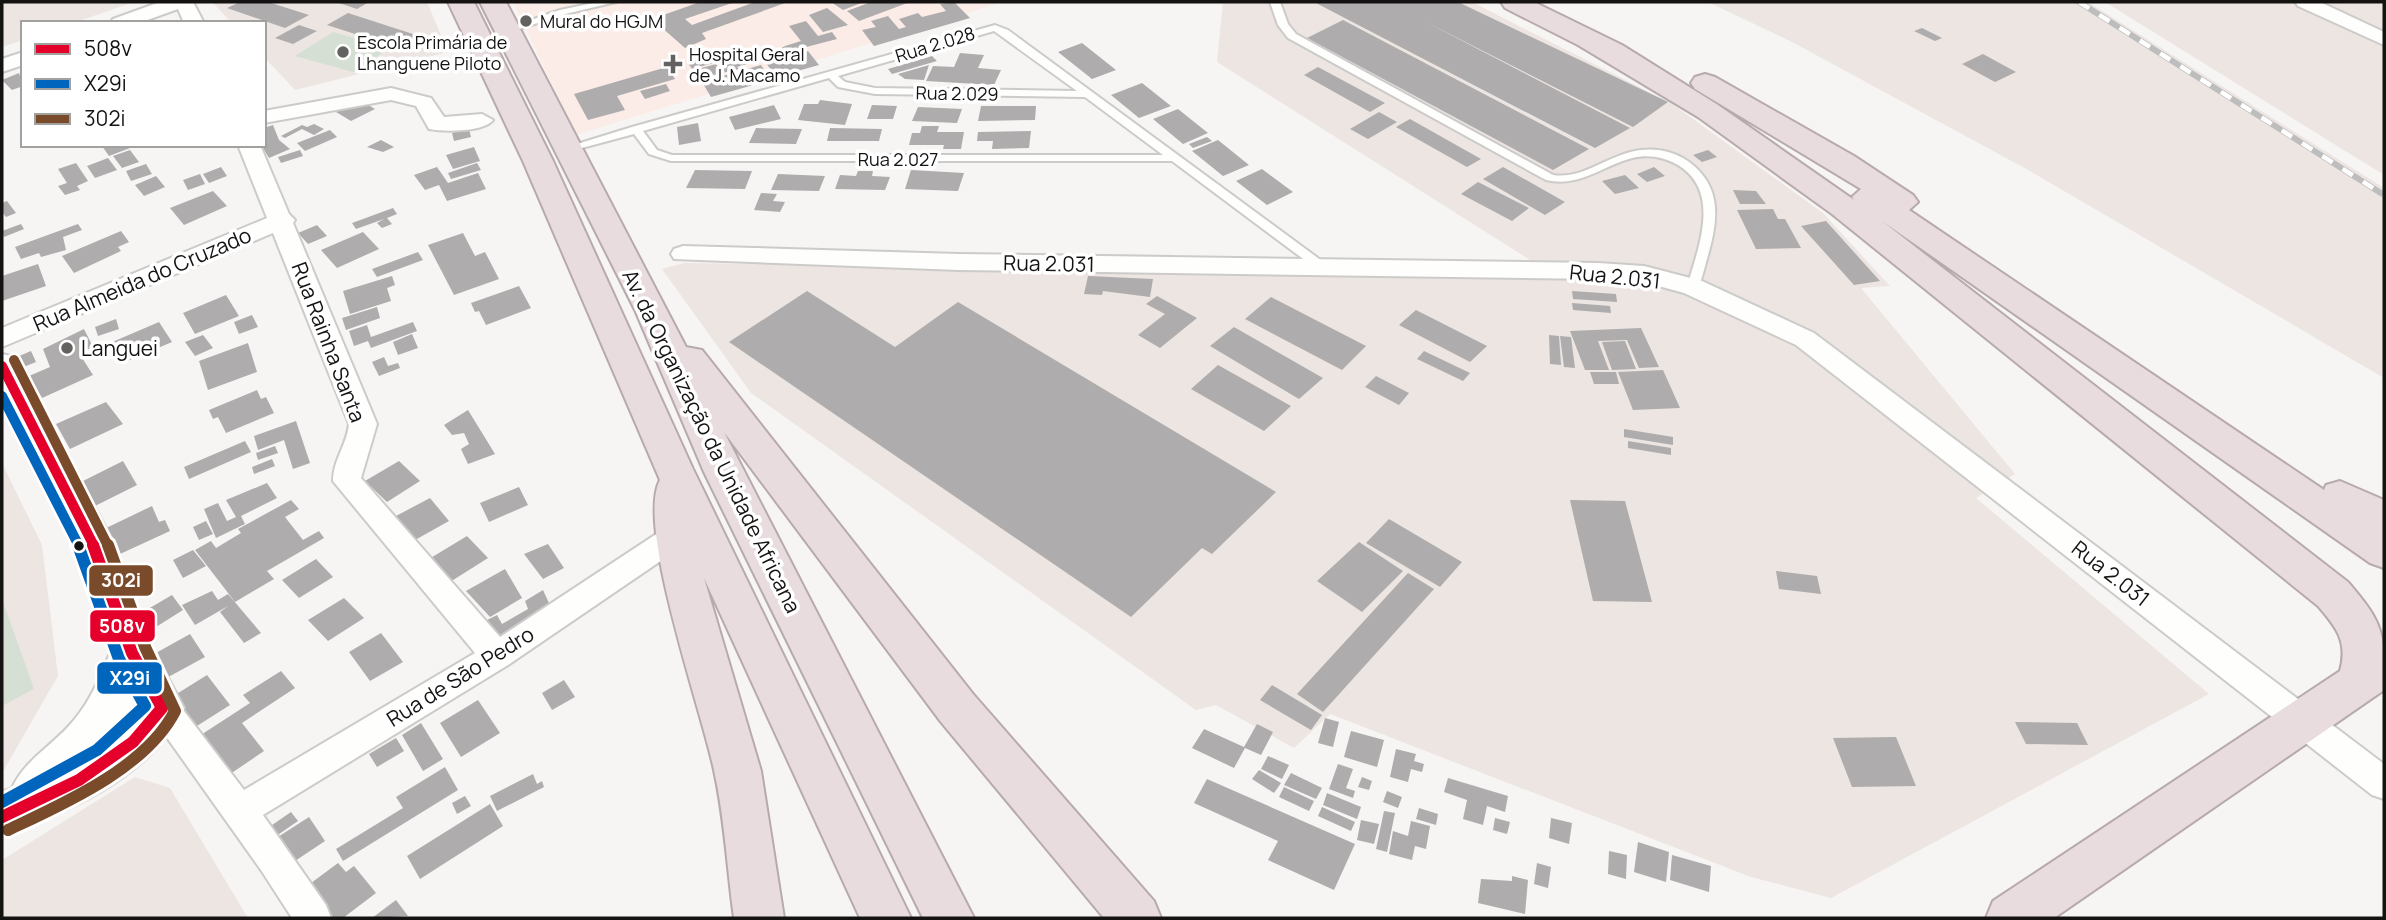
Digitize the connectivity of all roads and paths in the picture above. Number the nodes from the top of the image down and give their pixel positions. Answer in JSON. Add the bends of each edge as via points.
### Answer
{"nodes":[{"id":1,"x":178,"y":2,"type":"edge"},
{"id":2,"x":184,"y":2,"type":"edge"},
{"id":3,"x":461,"y":2,"type":"edge"},
{"id":4,"x":493,"y":2,"type":"edge"},
{"id":5,"x":574,"y":2,"type":"edge"},
{"id":6,"x":611,"y":2,"type":"edge"},
{"id":7,"x":1275,"y":2,"type":"edge"},
{"id":8,"x":1514,"y":2,"type":"edge"},
{"id":9,"x":1547,"y":2,"type":"edge"},
{"id":10,"x":2305,"y":2,"type":"edge"},
{"id":11,"x":563,"y":12,"type":"junction"},
{"id":12,"x":126,"y":21,"type":"edge"},
{"id":13,"x":193,"y":21,"type":"edge"},
{"id":14,"x":507,"y":30,"type":"junction"},
{"id":15,"x":1588,"y":39,"type":"junction"},
{"id":16,"x":2384,"y":39,"type":"edge"},
{"id":17,"x":21,"y":59,"type":"edge"},
{"id":18,"x":2,"y":66,"type":"edge"},
{"id":19,"x":831,"y":75,"type":"junction"},
{"id":20,"x":1087,"y":94,"type":"junction"},
{"id":21,"x":266,"y":117,"type":"edge"},
{"id":22,"x":482,"y":120,"type":"dead end"},
{"id":23,"x":636,"y":129,"type":"junction"},
{"id":24,"x":250,"y":147,"type":"edge"},
{"id":25,"x":567,"y":149,"type":"junction"},
{"id":26,"x":1173,"y":158,"type":"junction"},
{"id":27,"x":283,"y":220,"type":"junction"},
{"id":28,"x":683,"y":254,"type":"dead end"},
{"id":29,"x":1322,"y":267,"type":"junction"},
{"id":30,"x":1693,"y":287,"type":"junction"},
{"id":31,"x":652,"y":310,"type":"junction"},
{"id":32,"x":2,"y":338,"type":"edge"},
{"id":33,"x":2,"y":366,"type":"edge"},
{"id":34,"x":674,"y":469,"type":"junction"},
{"id":35,"x":2340,"y":496,"type":"junction"},
{"id":36,"x":2384,"y":518,"type":"edge"},
{"id":37,"x":2384,"y":526,"type":"edge"},
{"id":38,"x":677,"y":535,"type":"junction"},
{"id":39,"x":2384,"y":552,"type":"edge"},
{"id":40,"x":132,"y":653,"type":"junction"},
{"id":41,"x":497,"y":656,"type":"junction"},
{"id":42,"x":2371,"y":676,"type":"edge"},
{"id":43,"x":162,"y":708,"type":"junction"},
{"id":44,"x":2301,"y":721,"type":"junction"},
{"id":45,"x":2384,"y":784,"type":"edge"},
{"id":46,"x":239,"y":811,"type":"junction"},
{"id":47,"x":8,"y":813,"type":"edge"},
{"id":48,"x":313,"y":918,"type":"edge"},
{"id":49,"x":759,"y":918,"type":"edge"},
{"id":50,"x":886,"y":918,"type":"edge"},
{"id":51,"x":949,"y":918,"type":"edge"},
{"id":52,"x":1136,"y":918,"type":"edge"},
{"id":53,"x":2011,"y":918,"type":"edge"}],
"edges":[{"from":1,"to":12,"type":"street"},
{"from":2,"to":13,"type":"street"},
{"from":3,"to":34,"type":"highway","name":"Av. da Organização da Unidade Africana","via":[[538,161]]},
{"from":4,"to":14,"type":"highway","name":"Av. da Organização da Unidade Africana"},
{"from":5,"to":11,"type":"lane"},
{"from":6,"to":11,"type":"lane"},
{"from":7,"to":30,"type":"lane","via":[[1292,36],[1550,178],[1571,179],[1641,153],[1665,155],[1690,166],[1702,181],[1711,210]]},
{"from":8,"to":15,"type":"highway"},
{"from":9,"to":35,"type":"highway","via":[[1725,93],[1843,163]]},
{"from":10,"to":16,"type":"street"},
{"from":11,"to":14,"type":"lane"},
{"from":14,"to":25,"type":"highway","name":"Av. da Organização da Unidade Africana"},
{"from":15,"to":39,"type":"highway","via":[[1708,100],[1864,194]]},
{"from":15,"to":42,"type":"highway","via":[[1707,111],[1843,207],[2333,594],[2362,629]]},
{"from":17,"to":18,"type":"street"},
{"from":19,"to":20,"type":"lane","name":"Rua 2.029","via":[[842,85],[875,91]]},
{"from":19,"to":20,"type":"lane","name":"Rua 2.028","via":[[995,28]]},
{"from":19,"to":23,"type":"lane","name":"Rua 2.028"},
{"from":20,"to":26,"type":"lane","name":"Rua 2.028"},
{"from":21,"to":22,"type":"street","via":[[391,94],[424,102],[437,124]]},
{"from":23,"to":25,"type":"lane","name":"Rua 2.028"},
{"from":23,"to":26,"type":"lane","name":"Rua 2.027","via":[[653,152],[671,158]]},
{"from":24,"to":27,"type":"street","name":"Rua Rainha Santa"},
{"from":25,"to":31,"type":"highway","name":"Av. da Organização da Unidade Africana"},
{"from":26,"to":29,"type":"lane","name":"Rua 2.028"},
{"from":27,"to":32,"type":"street","name":"Rua Almeida do Cruzado"},
{"from":27,"to":41,"type":"street","name":"Rua Rainha Santa","via":[[363,424],[363,438],[345,465],[347,481]]},
{"from":28,"to":29,"type":"street","name":"Rua 2.031"},
{"from":29,"to":30,"type":"street","name":"Rua 2.031","via":[[1598,271],[1644,275]]},
{"from":30,"to":44,"type":"street","name":"Rua 2.031","via":[[1805,339]]},
{"from":31,"to":51,"type":"highway","name":"Av. da Organização da Unidade Africana","via":[[723,472]]},
{"from":31,"to":52,"type":"highway","via":[[957,708]]},
{"from":33,"to":40,"type":"main road","via":[[90,538]]},
{"from":34,"to":38,"type":"highway"},
{"from":34,"to":50,"type":"highway","name":"Av. da Organização da Unidade Africana"},
{"from":35,"to":36,"type":"highway"},
{"from":35,"to":37,"type":"highway"},
{"from":38,"to":41,"type":"street","name":"Rua de São Pedro"},
{"from":38,"to":49,"type":"highway","via":[[684,580],[738,771]]},
{"from":40,"to":43,"type":"main road"},
{"from":40,"to":47,"type":"main road","via":[[114,698],[90,734]]},
{"from":41,"to":46,"type":"street","name":"Rua de São Pedro"},
{"from":42,"to":44,"type":"highway"},
{"from":43,"to":46,"type":"street"},
{"from":43,"to":47,"type":"main road","via":[[133,742],[79,780]]},
{"from":44,"to":45,"type":"street","name":"Rua 2.031"},
{"from":44,"to":53,"type":"highway"},
{"from":46,"to":48,"type":"street"}]}
